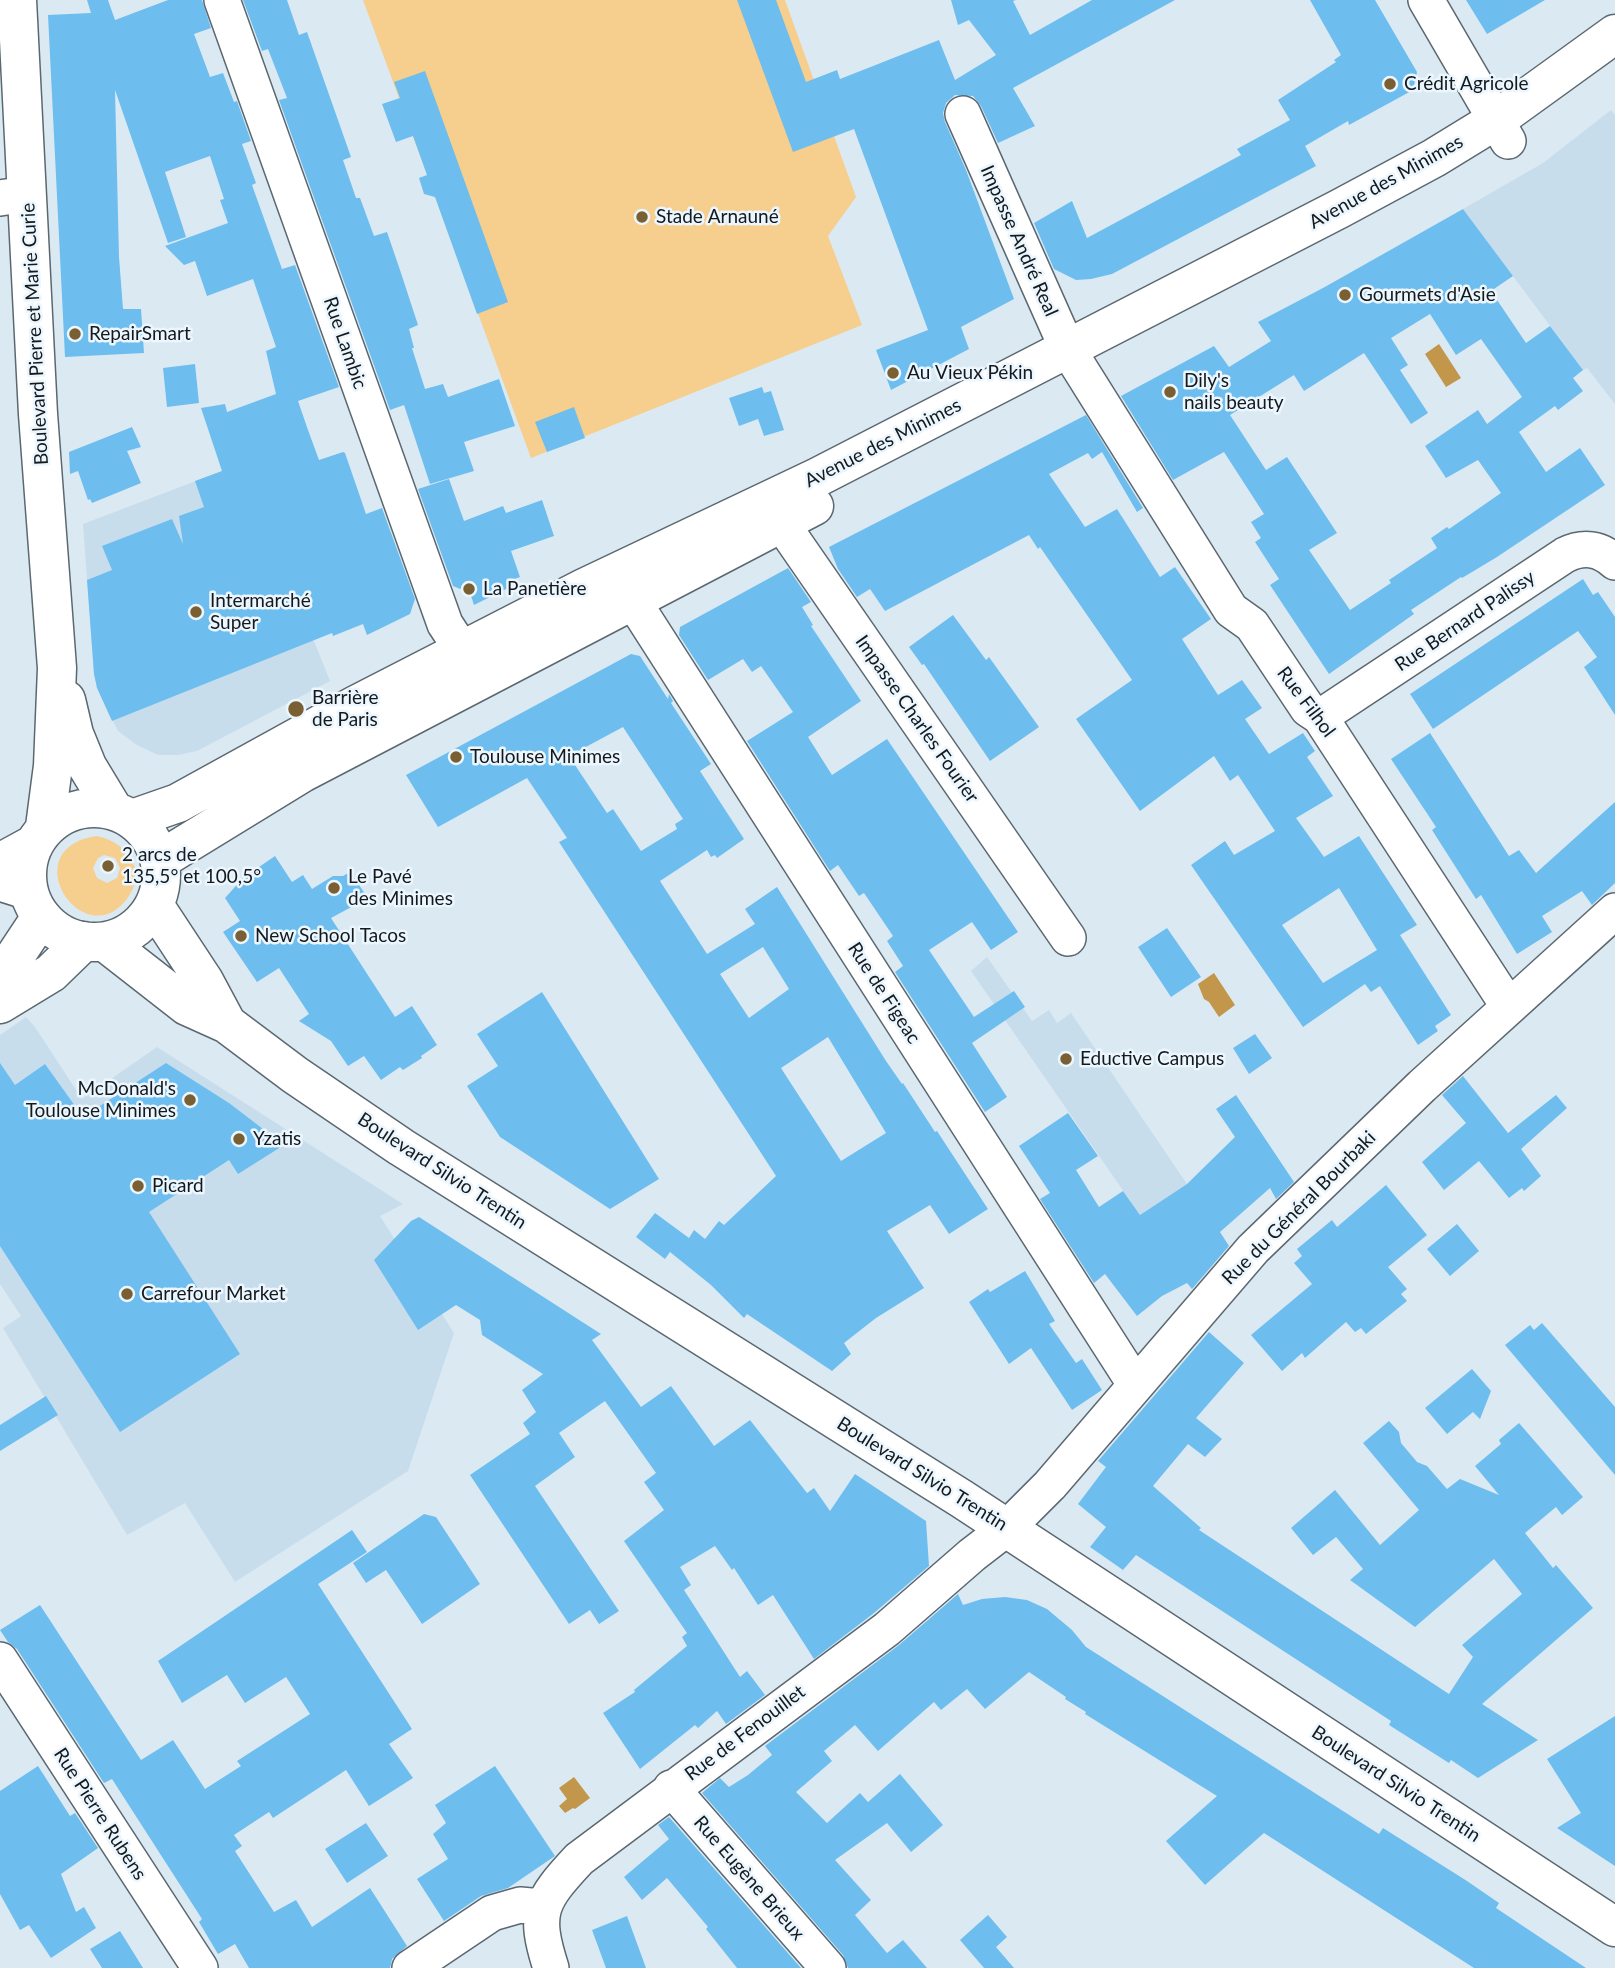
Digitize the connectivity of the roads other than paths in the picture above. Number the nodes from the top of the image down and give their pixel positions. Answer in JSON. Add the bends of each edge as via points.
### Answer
{"nodes":[{"id":1,"x":18,"y":0,"type":"edge"},
{"id":2,"x":222,"y":0,"type":"edge"},
{"id":3,"x":1426,"y":0,"type":"edge"},
{"id":4,"x":1615,"y":34,"type":"edge"},
{"id":5,"x":1615,"y":65,"type":"edge"},
{"id":6,"x":963,"y":114,"type":"dead end"},
{"id":7,"x":1502,"y":131,"type":"junction"},
{"id":8,"x":13,"y":196,"type":"edge"},
{"id":9,"x":1073,"y":357,"type":"junction"},
{"id":10,"x":774,"y":512,"type":"junction"},
{"id":11,"x":1615,"y":562,"type":"edge"},
{"id":12,"x":633,"y":601,"type":"junction"},
{"id":13,"x":468,"y":667,"type":"junction"},
{"id":14,"x":57,"y":668,"type":"junction"},
{"id":15,"x":1320,"y":717,"type":"junction"},
{"id":16,"x":122,"y":814,"type":"junction"},
{"id":17,"x":40,"y":835,"type":"junction"},
{"id":18,"x":0,"y":860,"type":"edge"},
{"id":19,"x":159,"y":860,"type":"junction"},
{"id":20,"x":23,"y":897,"type":"edge"},
{"id":21,"x":155,"y":905,"type":"junction"},
{"id":22,"x":1611,"y":923,"type":"edge"},
{"id":23,"x":1068,"y":938,"type":"dead end"},
{"id":24,"x":95,"y":942,"type":"junction"},
{"id":25,"x":0,"y":979,"type":"edge"},
{"id":26,"x":0,"y":1003,"type":"edge"},
{"id":27,"x":1509,"y":1007,"type":"junction"},
{"id":28,"x":227,"y":1024,"type":"junction"},
{"id":29,"x":1135,"y":1384,"type":"junction"},
{"id":30,"x":1007,"y":1528,"type":"junction"},
{"id":31,"x":0,"y":1660,"type":"edge"},
{"id":32,"x":671,"y":1788,"type":"junction"},
{"id":33,"x":542,"y":1907,"type":"junction"},
{"id":34,"x":1615,"y":1927,"type":"edge"},
{"id":35,"x":200,"y":1968,"type":"edge"},
{"id":36,"x":410,"y":1968,"type":"edge"},
{"id":37,"x":551,"y":1968,"type":"edge"},
{"id":38,"x":828,"y":1968,"type":"edge"}],
"edges":[{"from":1,"to":8,"type":"main road","name":"Boulevard Pierre et Marie Curie"},
{"from":2,"to":13,"type":"street","name":"Rue Lambic","via":[[445,624]]},
{"from":3,"to":7,"type":"street"},
{"from":4,"to":7,"type":"main road","name":"Avenue des Minimes"},
{"from":5,"to":7,"type":"main road","name":"Avenue des Minimes","via":[[1584,91]]},
{"from":6,"to":9,"type":"street","name":"Impasse André Real"},
{"from":7,"to":9,"type":"main road","name":"Avenue des Minimes"},
{"from":8,"to":14,"type":"main road","name":"Boulevard Pierre et Marie Curie","via":[[38,415]]},
{"from":9,"to":10,"type":"main road","name":"Avenue des Minimes"},
{"from":9,"to":15,"type":"street","name":"Rue Filhol","via":[[1231,610],[1252,625],[1308,709]]},
{"from":10,"to":12,"type":"main road","name":"Avenue des Minimes"},
{"from":10,"to":13,"type":"main road","name":"Avenue des Minimes","via":[[584,588]]},
{"from":10,"to":23,"type":"street","name":"Impasse Charles Fourier"},
{"from":11,"to":15,"type":"street","name":"Rue Bernard Palissy","via":[[1602,552],[1585,548],[1565,555]]},
{"from":12,"to":13,"type":"main road","name":"Avenue des Minimes"},
{"from":12,"to":29,"type":"street","name":"Rue de Figeac"},
{"from":13,"to":16,"type":"main road","name":"Avenue des Minimes","via":[[356,705],[178,803]]},
{"from":13,"to":19,"type":"main road","name":"Avenue des Minimes"},
{"from":14,"to":16,"type":"main road","name":"Boulevard Pierre et Marie Curie","via":[[87,766]]},
{"from":14,"to":17,"type":"main road","name":"Boulevard Pierre et Marie Curie","via":[[53,766]]},
{"from":15,"to":27,"type":"street","name":"Rue Filhol"},
{"from":16,"to":17,"type":"main road","via":[[87,807],[75,810]]},
{"from":16,"to":19,"type":"main road","via":[[146,832]]},
{"from":17,"to":18,"type":"street"},
{"from":17,"to":20,"type":"main road","via":[[29,858]]},
{"from":19,"to":21,"type":"main road","via":[[162,880]]},
{"from":20,"to":24,"type":"main road","via":[[68,936]]},
{"from":20,"to":25,"type":"main road"},
{"from":21,"to":24,"type":"main road","via":[[133,930]]},
{"from":21,"to":28,"type":"main road","name":"Boulevard Silvio Trentin"},
{"from":22,"to":27,"type":"street","name":"Rue du Général Bourbaki"},
{"from":24,"to":26,"type":"main road"},
{"from":24,"to":28,"type":"main road","name":"Boulevard Silvio Trentin","via":[[187,1006]]},
{"from":27,"to":29,"type":"street","name":"Rue du Général Bourbaki","via":[[1253,1249]]},
{"from":28,"to":30,"type":"main road","name":"Boulevard Silvio Trentin","via":[[401,1147]]},
{"from":29,"to":30,"type":"street","name":"Rue du Général Bourbaki","via":[[1043,1493]]},
{"from":30,"to":32,"type":"street","name":"Rue de Fenouillet","via":[[887,1629]]},
{"from":30,"to":34,"type":"main road","name":"Boulevard Silvio Trentin"},
{"from":31,"to":35,"type":"street","name":"Rue Pierre Rubens"},
{"from":32,"to":33,"type":"street","name":"Rue de Fenouillet","via":[[579,1859]]},
{"from":32,"to":38,"type":"street","name":"Rue Eugène Brieux"},
{"from":33,"to":36,"type":"street","via":[[520,1905],[492,1913]]},
{"from":33,"to":37,"type":"street","via":[[541,1926]]}]}
